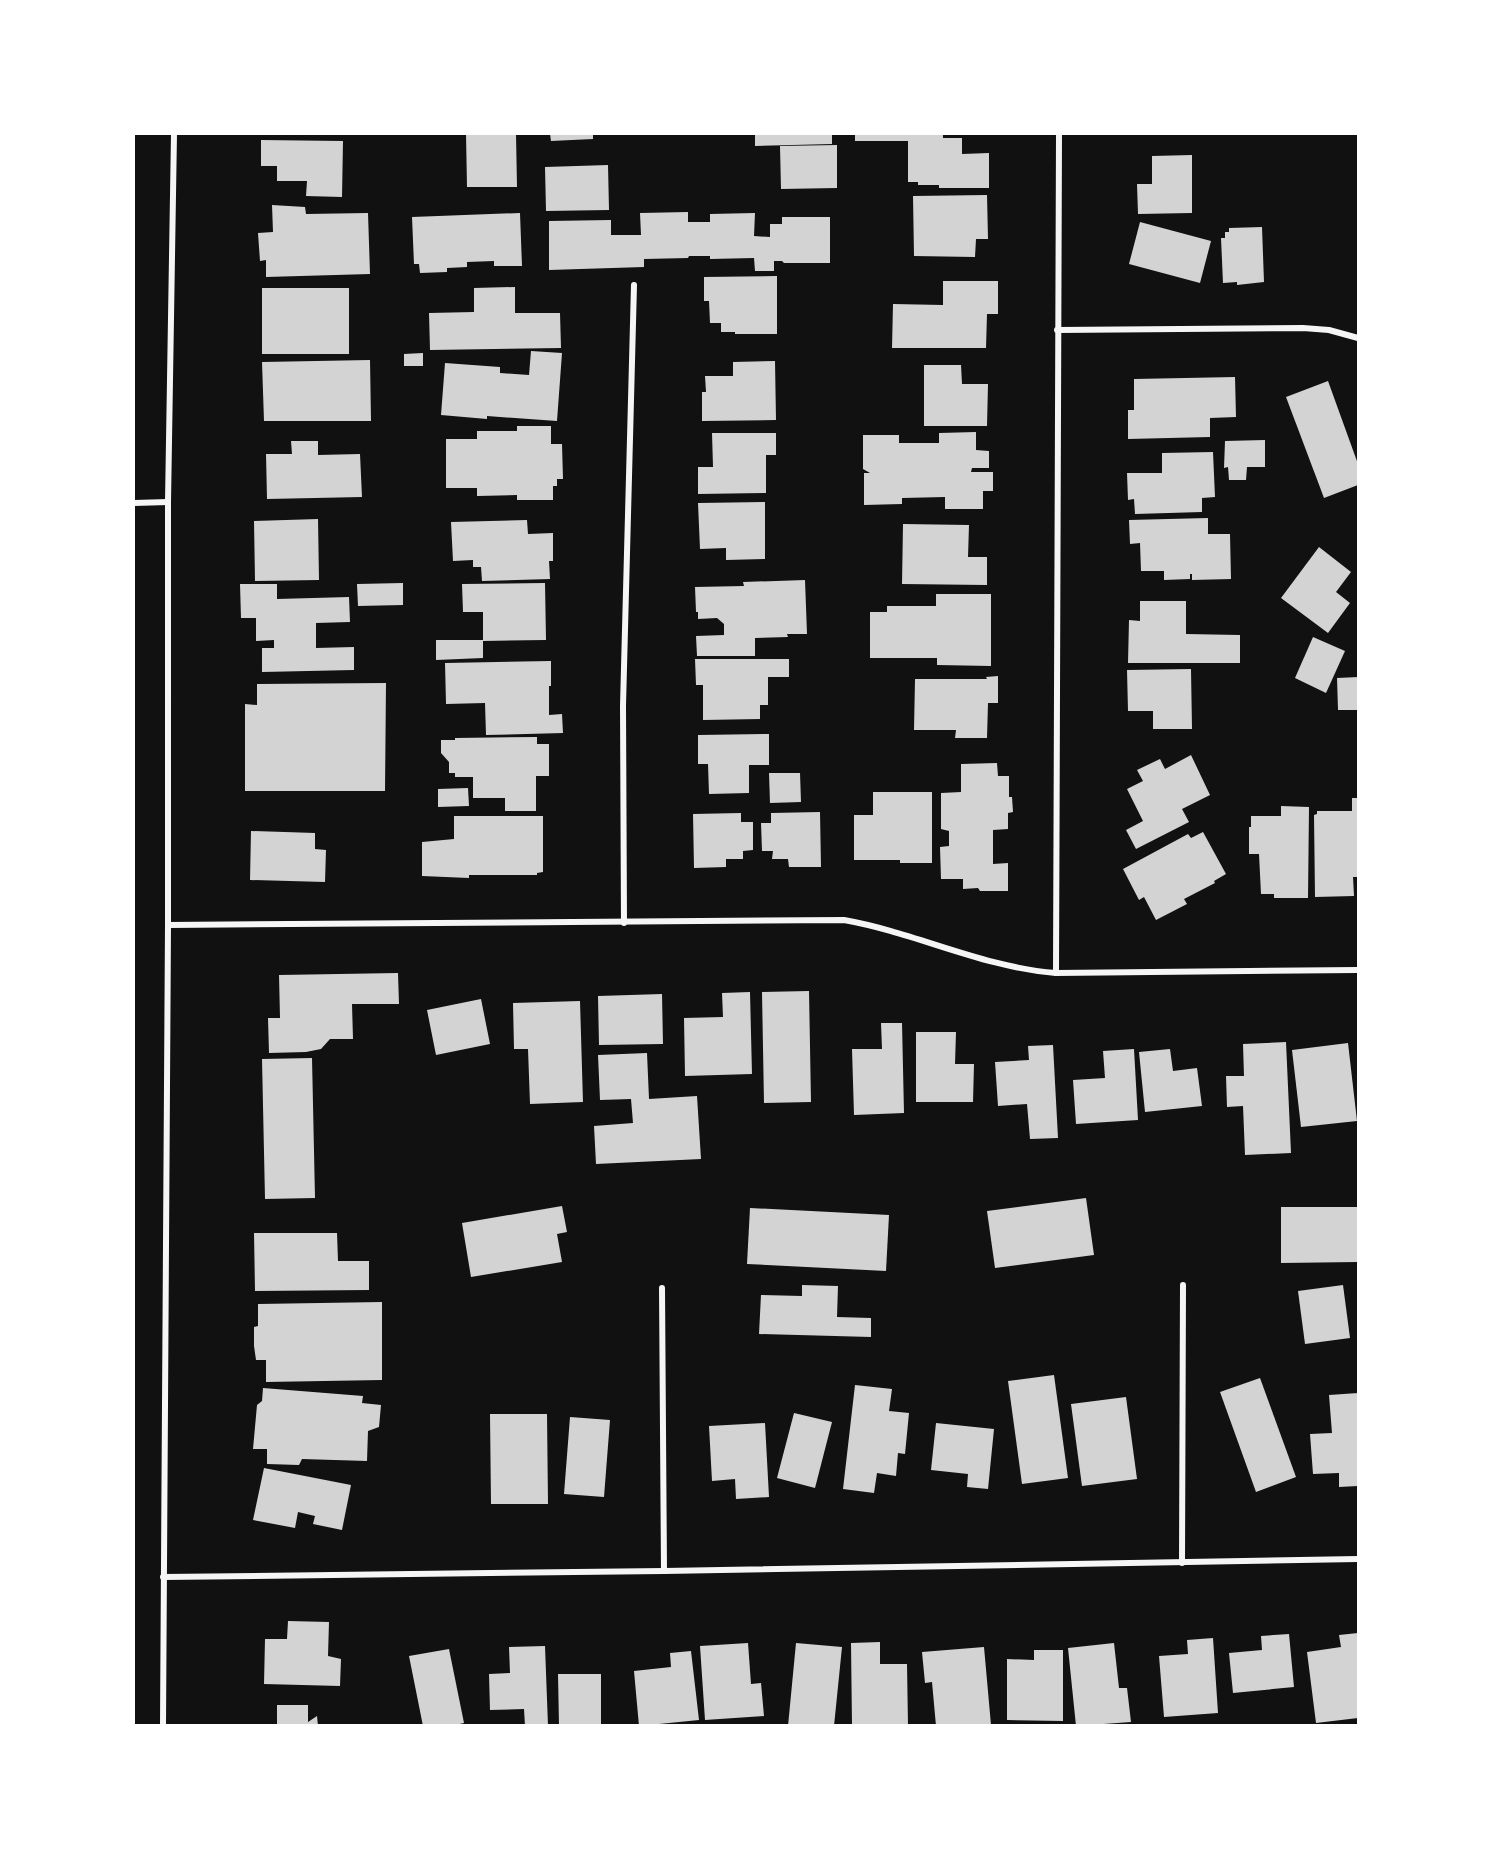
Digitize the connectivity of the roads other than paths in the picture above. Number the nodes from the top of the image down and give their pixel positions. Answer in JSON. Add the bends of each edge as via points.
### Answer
{"nodes":[{"id":1,"x":174,"y":134,"type":"edge"},
{"id":2,"x":1059,"y":134,"type":"edge"},
{"id":3,"x":634,"y":285,"type":"dead end"},
{"id":4,"x":1057,"y":330,"type":"junction"},
{"id":5,"x":1359,"y":338,"type":"edge"},
{"id":6,"x":168,"y":502,"type":"junction"},
{"id":7,"x":134,"y":503,"type":"edge"},
{"id":8,"x":624,"y":922,"type":"junction"},
{"id":9,"x":168,"y":925,"type":"junction"},
{"id":10,"x":1359,"y":970,"type":"edge"},
{"id":11,"x":1056,"y":973,"type":"junction"},
{"id":12,"x":1183,"y":1285,"type":"dead end"},
{"id":13,"x":662,"y":1288,"type":"dead end"},
{"id":14,"x":1359,"y":1559,"type":"edge"},
{"id":15,"x":1182,"y":1563,"type":"junction"},
{"id":16,"x":664,"y":1571,"type":"junction"},
{"id":17,"x":164,"y":1577,"type":"junction"},
{"id":18,"x":163,"y":1725,"type":"edge"}],
"edges":[{"from":1,"to":6,"type":"street"},
{"from":2,"to":4,"type":"street"},
{"from":3,"to":8,"type":"street","via":[[623,706]]},
{"from":4,"to":5,"type":"street","via":[[1303,328]]},
{"from":4,"to":11,"type":"street"},
{"from":6,"to":7,"type":"street"},
{"from":6,"to":9,"type":"street"},
{"from":8,"to":9,"type":"street"},
{"from":8,"to":11,"type":"street","via":[[844,920],[996,964]]},
{"from":9,"to":17,"type":"street"},
{"from":10,"to":11,"type":"street"},
{"from":12,"to":15,"type":"street"},
{"from":13,"to":16,"type":"street"},
{"from":14,"to":15,"type":"street"},
{"from":15,"to":16,"type":"street"},
{"from":16,"to":17,"type":"street"},
{"from":17,"to":18,"type":"street"}]}
